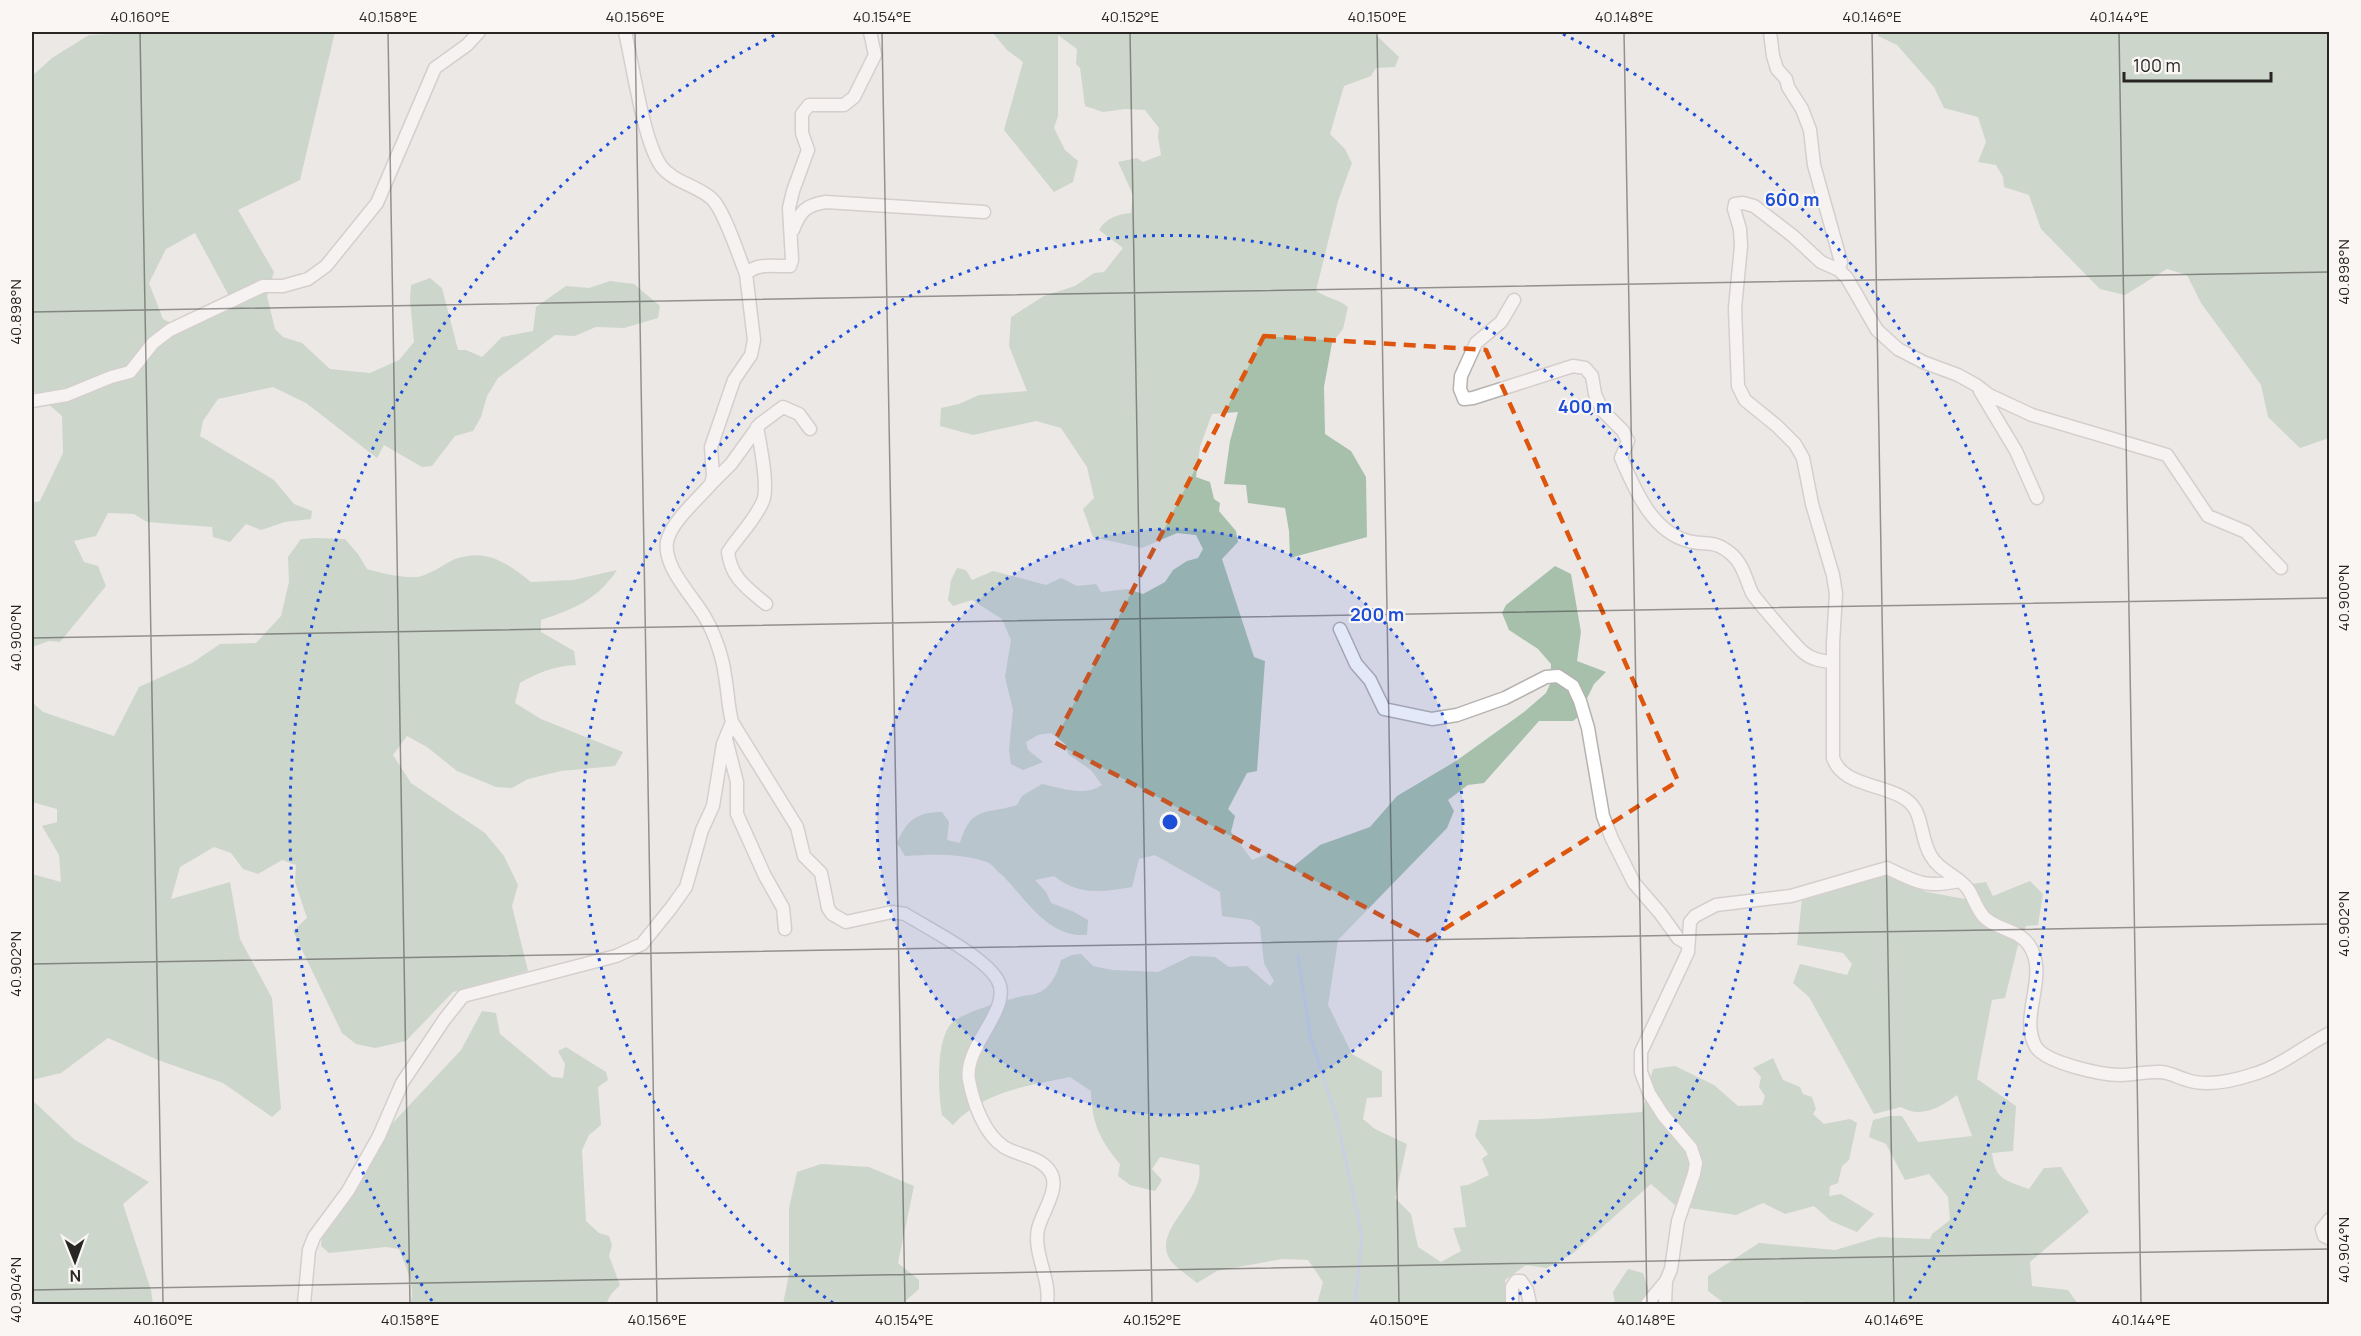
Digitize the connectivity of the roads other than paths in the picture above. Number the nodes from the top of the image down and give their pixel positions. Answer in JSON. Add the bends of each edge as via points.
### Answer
{"nodes":[{"id":1,"x":479,"y":32,"type":"edge"},
{"id":2,"x":625,"y":32,"type":"edge"},
{"id":3,"x":870,"y":32,"type":"edge"},
{"id":4,"x":1770,"y":32,"type":"edge"},
{"id":5,"x":984,"y":212,"type":"dead end"},
{"id":6,"x":790,"y":235,"type":"junction"},
{"id":7,"x":1839,"y":270,"type":"junction"},
{"id":8,"x":746,"y":274,"type":"junction"},
{"id":9,"x":1514,"y":300,"type":"dead end"},
{"id":10,"x":1976,"y":385,"type":"junction"},
{"id":11,"x":32,"y":401,"type":"edge"},
{"id":12,"x":758,"y":427,"type":"junction"},
{"id":13,"x":810,"y":429,"type":"dead end"},
{"id":14,"x":711,"y":484,"type":"junction"},
{"id":15,"x":2037,"y":498,"type":"dead end"},
{"id":16,"x":2281,"y":568,"type":"dead end"},
{"id":17,"x":766,"y":604,"type":"dead end"},
{"id":18,"x":1340,"y":629,"type":"dead end"},
{"id":19,"x":1833,"y":662,"type":"junction"},
{"id":20,"x":732,"y":722,"type":"junction"},
{"id":21,"x":725,"y":738,"type":"junction"},
{"id":22,"x":1960,"y":881,"type":"junction"},
{"id":23,"x":784,"y":929,"type":"dead end"},
{"id":24,"x":1688,"y":944,"type":"junction"},
{"id":25,"x":2330,"y":1033,"type":"edge"},
{"id":26,"x":2330,"y":1219,"type":"edge"},
{"id":27,"x":2330,"y":1239,"type":"edge"},
{"id":28,"x":1666,"y":1281,"type":"junction"},
{"id":29,"x":304,"y":1305,"type":"edge"},
{"id":30,"x":1047,"y":1305,"type":"edge"},
{"id":31,"x":1512,"y":1305,"type":"edge"},
{"id":32,"x":1530,"y":1305,"type":"edge"},
{"id":33,"x":1647,"y":1305,"type":"edge"},
{"id":34,"x":1665,"y":1305,"type":"edge"}],
"edges":[{"from":1,"to":11,"type":"street","via":[[435,68],[377,204],[326,266],[308,279],[283,286],[263,286],[170,330],[130,372],[67,395]]},
{"from":2,"to":8,"type":"street","via":[[649,137],[661,165],[674,178],[713,199]]},
{"from":3,"to":6,"type":"street","via":[[875,55],[854,97],[844,105],[809,105],[802,114],[808,150],[789,208]]},
{"from":4,"to":7,"type":"street","via":[[1777,69],[1786,79],[1810,130],[1814,165],[1841,262]]},
{"from":5,"to":6,"type":"street","via":[[826,202],[813,204],[799,213]]},
{"from":6,"to":8,"type":"street","via":[[790,266],[760,266]]},
{"from":7,"to":10,"type":"street","via":[[1848,278],[1876,330],[1898,349]]},
{"from":7,"to":19,"type":"street","via":[[1821,262],[1754,206],[1735,204],[1741,246],[1735,308],[1738,386],[1745,400],[1795,444],[1803,458],[1836,594]]},
{"from":8,"to":14,"type":"street","via":[[754,340],[751,355],[734,380],[711,447]]},
{"from":9,"to":19,"type":"street","via":[[1502,322],[1476,343],[1461,376],[1464,399],[1573,366],[1585,368],[1592,376],[1602,410],[1628,441],[1621,458],[1639,497],[1663,528],[1686,541],[1715,543],[1732,555],[1745,573],[1753,595],[1804,652],[1817,660]]},
{"from":10,"to":15,"type":"street","via":[[2016,451]]},
{"from":10,"to":16,"type":"street","via":[[2032,415],[2167,455],[2208,516],[2246,532]]},
{"from":12,"to":13,"type":"street","via":[[783,407],[799,414]]},
{"from":12,"to":14,"type":"street"},
{"from":12,"to":17,"type":"street","via":[[764,499],[728,552],[730,566],[739,580]]},
{"from":14,"to":20,"type":"street","via":[[670,531],[667,555],[669,565],[708,622],[725,674]]},
{"from":18,"to":24,"type":"street","via":[[1384,709],[1432,719],[1457,715],[1505,698],[1546,677],[1558,676],[1573,686],[1588,728],[1603,816],[1612,839],[1634,883],[1678,938]]},
{"from":19,"to":22,"type":"street","via":[[1836,768],[1914,807],[1932,858]]},
{"from":20,"to":21,"type":"street"},
{"from":20,"to":30,"type":"street","via":[[796,827],[804,856],[821,873],[832,914],[846,922],[892,912],[905,914],[986,965],[998,981],[1001,996],[997,1010],[979,1039],[968,1077],[991,1137],[1005,1148],[1037,1161],[1052,1174],[1054,1184],[1038,1229],[1049,1292]]},
{"from":21,"to":23,"type":"street","via":[[737,782],[737,814],[783,908]]},
{"from":21,"to":29,"type":"street","via":[[713,806],[686,887],[642,944],[616,956],[464,996],[402,1083],[379,1136],[348,1191],[314,1237],[309,1250]]},
{"from":22,"to":24,"type":"street","via":[[1918,884],[1887,868],[1791,896],[1716,905],[1690,922]]},
{"from":22,"to":25,"type":"street","via":[[1987,920],[2020,935],[2030,946],[2035,960],[2032,1037],[2037,1049],[2055,1061],[2121,1075],[2174,1073],[2195,1082],[2218,1083],[2255,1074]]},
{"from":24,"to":28,"type":"street","via":[[1688,952],[1641,1052],[1641,1072],[1649,1092],[1691,1148],[1696,1163],[1678,1221]]},
{"from":26,"to":27,"type":"street","via":[[2322,1229]]},
{"from":28,"to":33,"type":"street"},
{"from":28,"to":34,"type":"street"},
{"from":31,"to":32,"type":"street","via":[[1512,1287],[1521,1281]]}]}
